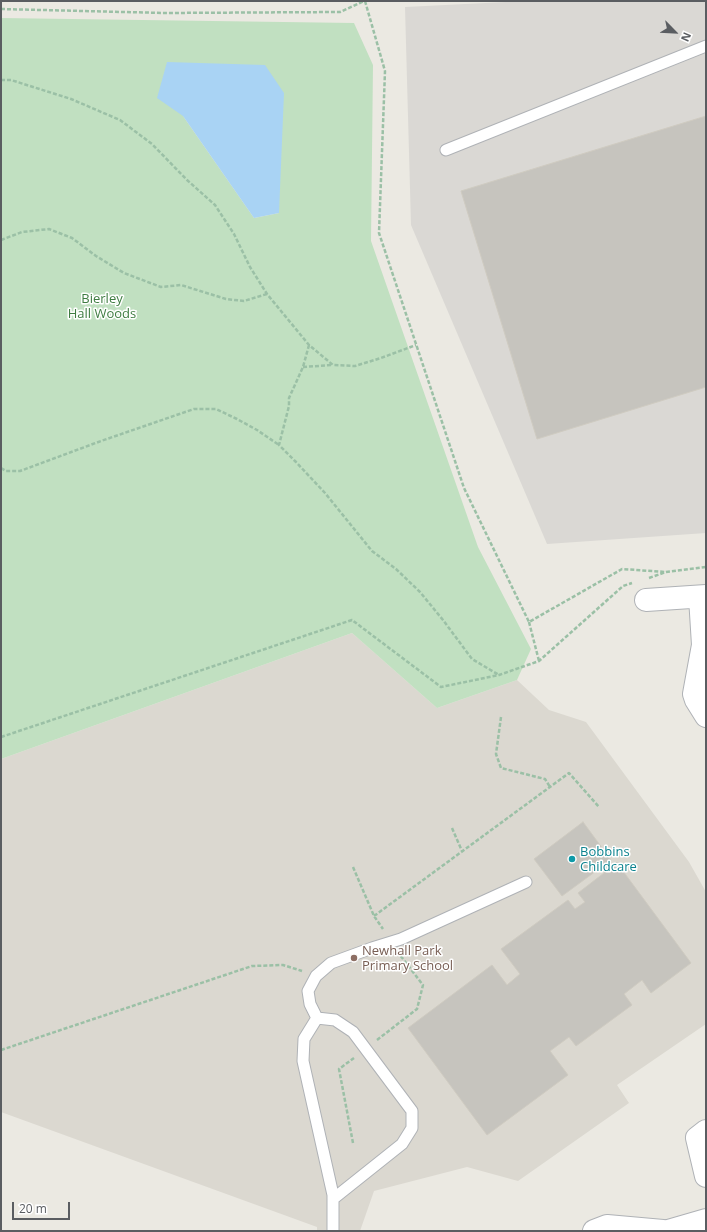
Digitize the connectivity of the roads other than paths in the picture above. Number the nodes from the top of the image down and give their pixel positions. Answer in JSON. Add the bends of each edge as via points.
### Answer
{"nodes":[{"id":1,"x":706,"y":46,"type":"edge"},
{"id":2,"x":446,"y":150,"type":"dead end"},
{"id":3,"x":643,"y":587,"type":"road end"},
{"id":4,"x":703,"y":597,"type":"edge"},
{"id":5,"x":706,"y":716,"type":"edge"},
{"id":6,"x":526,"y":882,"type":"dead end"},
{"id":7,"x":316,"y":1018,"type":"junction"},
{"id":8,"x":706,"y":1131,"type":"edge"},
{"id":9,"x":706,"y":1176,"type":"edge"},
{"id":10,"x":333,"y":1199,"type":"junction"},
{"id":11,"x":706,"y":1220,"type":"edge"},
{"id":12,"x":333,"y":1231,"type":"edge"},
{"id":13,"x":594,"y":1231,"type":"edge"},
{"id":14,"x":663,"y":1231,"type":"edge"},
{"id":15,"x":668,"y":1231,"type":"edge"}],
"edges":[{"from":1,"to":2,"type":"lane"},
{"from":3,"to":4,"type":"street"},
{"from":4,"to":5,"type":"street","via":[[702,645],[694,694]]},
{"from":6,"to":7,"type":"lane","via":[[401,939],[331,964],[316,976],[308,991]]},
{"from":7,"to":10,"type":"lane","via":[[304,1039],[303,1061]]},
{"from":7,"to":10,"type":"lane","via":[[334,1020],[353,1032],[412,1111],[412,1128],[402,1144]]},
{"from":8,"to":9,"type":"street","via":[[698,1138]]},
{"from":10,"to":12,"type":"lane"},
{"from":11,"to":15,"type":"street"},
{"from":13,"to":14,"type":"street","via":[[607,1226]]}]}
